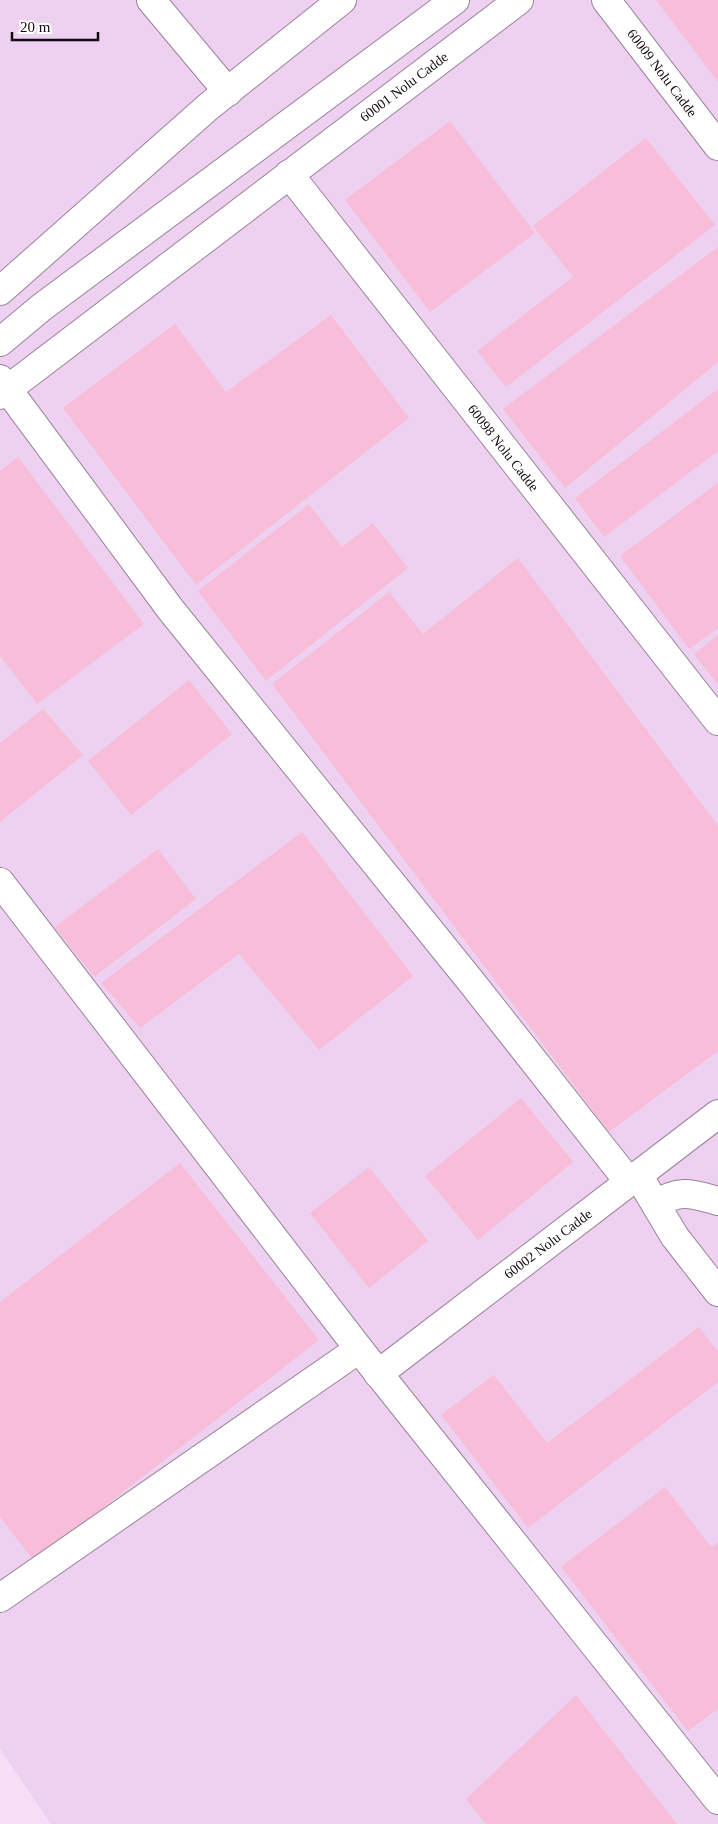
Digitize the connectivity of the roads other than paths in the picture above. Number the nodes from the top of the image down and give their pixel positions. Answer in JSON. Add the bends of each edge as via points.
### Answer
{"nodes":[{"id":1,"x":151,"y":0,"type":"edge"},
{"id":2,"x":342,"y":0,"type":"edge"},
{"id":3,"x":455,"y":0,"type":"edge"},
{"id":4,"x":519,"y":0,"type":"edge"},
{"id":5,"x":606,"y":0,"type":"edge"},
{"id":6,"x":228,"y":92,"type":"junction"},
{"id":7,"x":718,"y":146,"type":"edge"},
{"id":8,"x":289,"y":174,"type":"junction"},
{"id":9,"x":0,"y":291,"type":"edge"},
{"id":10,"x":0,"y":342,"type":"edge"},
{"id":11,"x":2,"y":388,"type":"edge"},
{"id":12,"x":718,"y":721,"type":"edge"},
{"id":13,"x":0,"y":882,"type":"edge"},
{"id":14,"x":718,"y":1114,"type":"edge"},
{"id":15,"x":633,"y":1179,"type":"junction"},
{"id":16,"x":718,"y":1201,"type":"edge"},
{"id":17,"x":656,"y":1205,"type":"junction"},
{"id":18,"x":718,"y":1292,"type":"edge"},
{"id":19,"x":359,"y":1349,"type":"junction"},
{"id":20,"x":378,"y":1374,"type":"junction"},
{"id":21,"x":0,"y":1598,"type":"edge"},
{"id":22,"x":718,"y":1800,"type":"edge"}],
"edges":[{"from":1,"to":6,"type":"street"},
{"from":2,"to":6,"type":"street"},
{"from":3,"to":10,"type":"street","via":[[42,307]]},
{"from":4,"to":8,"type":"street","name":"60001 Nolu Cadde"},
{"from":5,"to":7,"type":"street","name":"60009 Nolu Cadde"},
{"from":6,"to":9,"type":"street"},
{"from":8,"to":11,"type":"street","name":"60001 Nolu Cadde"},
{"from":8,"to":12,"type":"street","name":"60098 Nolu Cadde"},
{"from":11,"to":15,"type":"street","via":[[171,610]]},
{"from":13,"to":19,"type":"street"},
{"from":14,"to":15,"type":"street","name":"60002 Nolu Cadde"},
{"from":15,"to":17,"type":"street"},
{"from":15,"to":20,"type":"street","name":"60002 Nolu Cadde"},
{"from":16,"to":17,"type":"street","via":[[687,1193],[665,1198]]},
{"from":17,"to":18,"type":"street","via":[[675,1236]]},
{"from":19,"to":20,"type":"street"},
{"from":19,"to":21,"type":"street"},
{"from":20,"to":22,"type":"street"}]}
